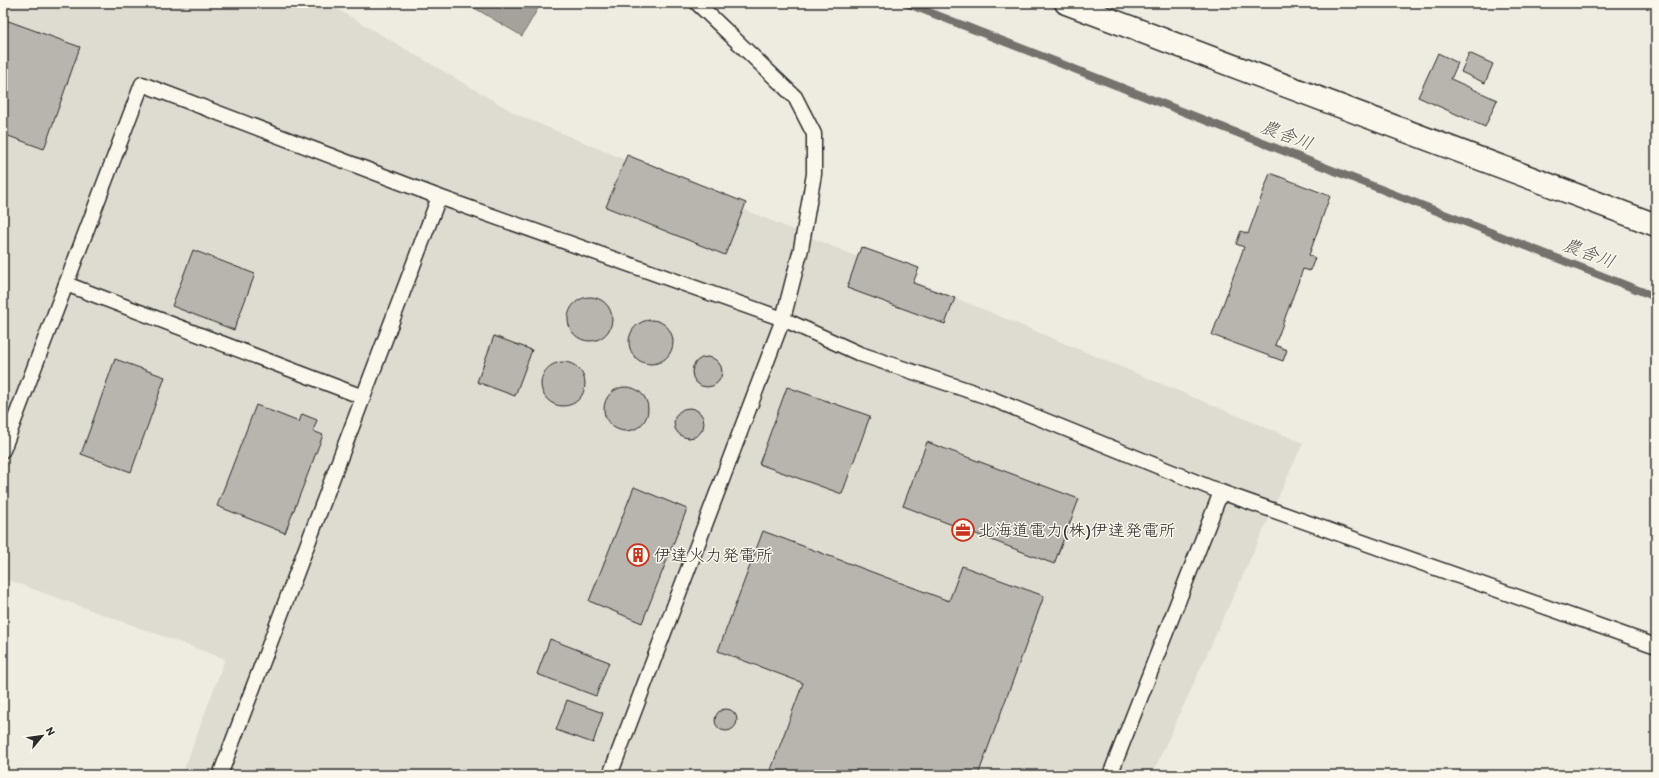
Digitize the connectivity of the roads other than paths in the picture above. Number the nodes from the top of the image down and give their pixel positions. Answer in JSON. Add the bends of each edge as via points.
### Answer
{"nodes":[{"id":1,"x":697,"y":3,"type":"edge"},
{"id":2,"x":1066,"y":3,"type":"edge"},
{"id":3,"x":439,"y":197,"type":"junction"},
{"id":4,"x":1656,"y":225,"type":"edge"},
{"id":5,"x":66,"y":284,"type":"junction"},
{"id":6,"x":783,"y":319,"type":"junction"},
{"id":7,"x":363,"y":397,"type":"junction"},
{"id":8,"x":3,"y":450,"type":"edge"},
{"id":9,"x":1221,"y":492,"type":"junction"},
{"id":10,"x":1656,"y":646,"type":"edge"},
{"id":11,"x":220,"y":775,"type":"edge"},
{"id":12,"x":610,"y":775,"type":"edge"},
{"id":13,"x":1110,"y":775,"type":"edge"}],
"edges":[{"from":1,"to":6,"type":"lane","via":[[795,97],[814,134],[814,174],[801,249]]},
{"from":2,"to":4,"type":"street"},
{"from":3,"to":5,"type":"lane","via":[[142,84]]},
{"from":3,"to":6,"type":"lane"},
{"from":3,"to":7,"type":"lane"},
{"from":5,"to":7,"type":"lane"},
{"from":5,"to":8,"type":"lane"},
{"from":6,"to":9,"type":"lane","via":[[860,354],[986,396]]},
{"from":6,"to":12,"type":"lane"},
{"from":7,"to":11,"type":"lane"},
{"from":9,"to":10,"type":"lane"},
{"from":9,"to":13,"type":"lane"}]}
